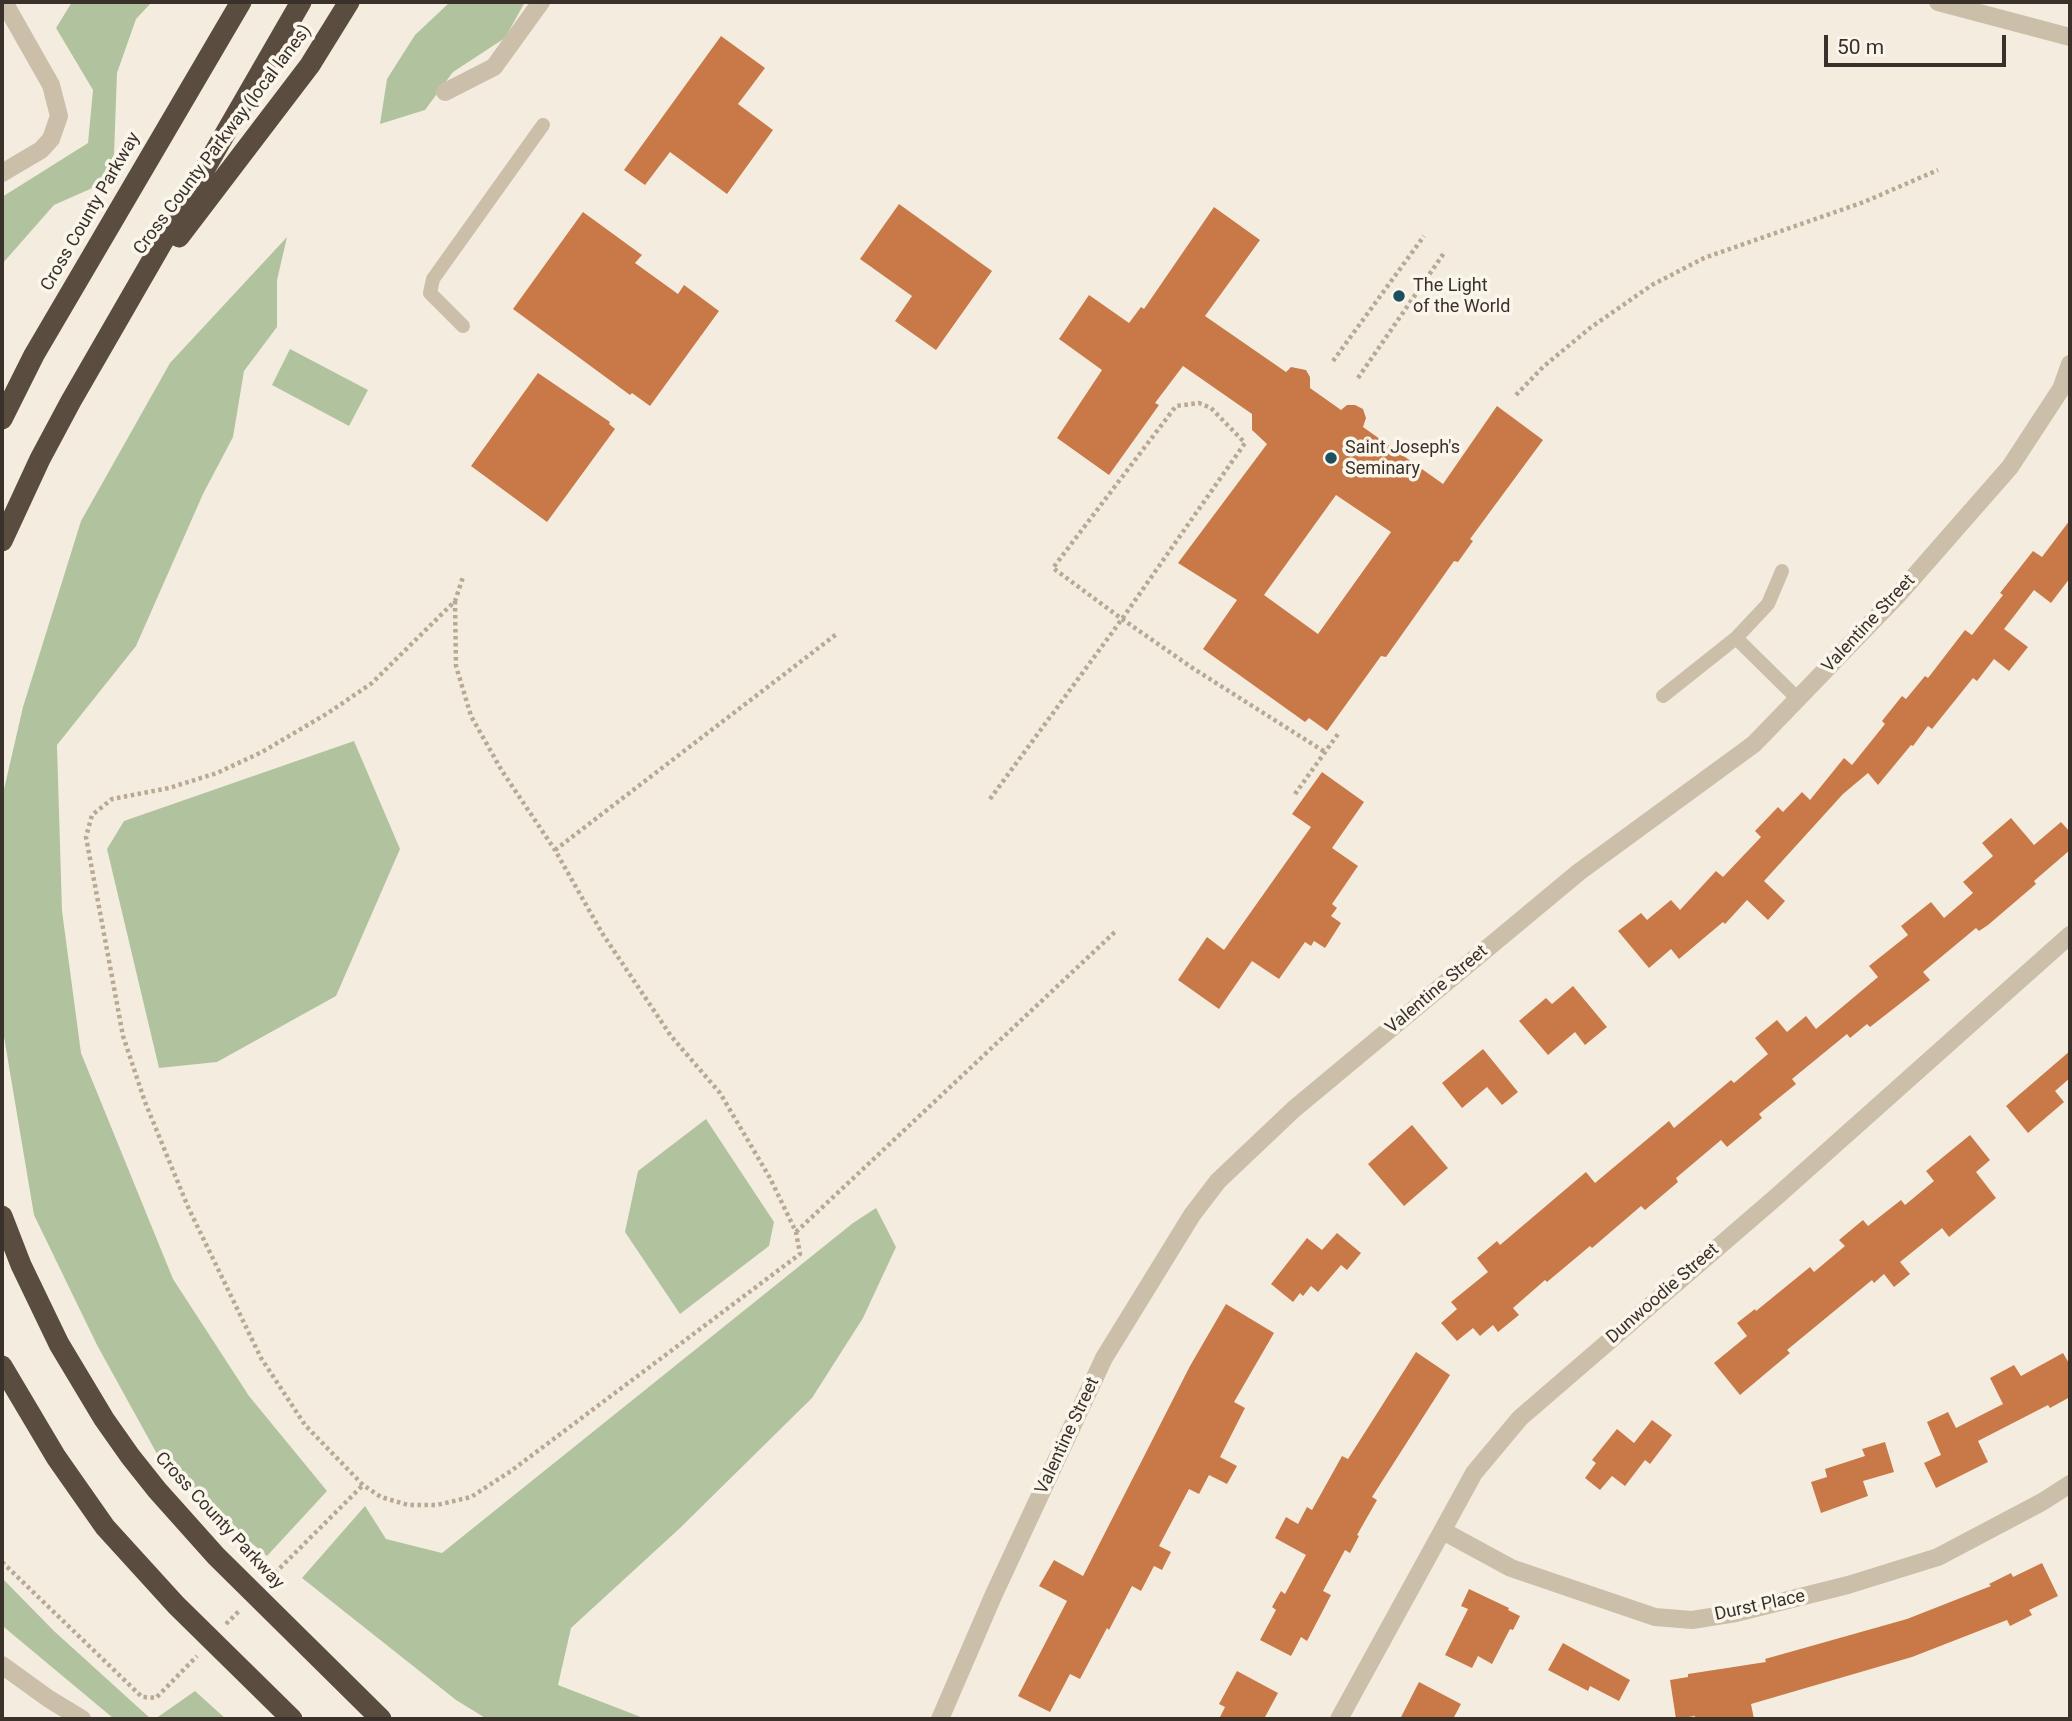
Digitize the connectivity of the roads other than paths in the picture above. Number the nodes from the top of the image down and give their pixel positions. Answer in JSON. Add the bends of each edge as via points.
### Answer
{"nodes":[{"id":1,"x":4,"y":2,"type":"edge"},
{"id":2,"x":238,"y":2,"type":"edge"},
{"id":3,"x":301,"y":2,"type":"edge"},
{"id":4,"x":349,"y":2,"type":"edge"},
{"id":5,"x":541,"y":2,"type":"edge"},
{"id":6,"x":1938,"y":2,"type":"edge"},
{"id":7,"x":2070,"y":37,"type":"edge"},
{"id":8,"x":445,"y":92,"type":"dead end"},
{"id":9,"x":543,"y":125,"type":"dead end"},
{"id":10,"x":2,"y":173,"type":"edge"},
{"id":11,"x":129,"y":303,"type":"junction"},
{"id":12,"x":463,"y":326,"type":"dead end"},
{"id":13,"x":2070,"y":364,"type":"edge"},
{"id":14,"x":2066,"y":390,"type":"edge"},
{"id":15,"x":2,"y":419,"type":"edge"},
{"id":16,"x":2,"y":541,"type":"edge"},
{"id":17,"x":1782,"y":571,"type":"dead end"},
{"id":18,"x":1736,"y":638,"type":"junction"},
{"id":19,"x":1663,"y":696,"type":"dead end"},
{"id":20,"x":1798,"y":699,"type":"junction"},
{"id":21,"x":2070,"y":935,"type":"edge"},
{"id":22,"x":2,"y":1216,"type":"edge"},
{"id":23,"x":2,"y":1366,"type":"edge"},
{"id":24,"x":2070,"y":1483,"type":"edge"},
{"id":25,"x":1443,"y":1531,"type":"junction"},
{"id":26,"x":2,"y":1665,"type":"edge"},
{"id":27,"x":82,"y":1719,"type":"edge"},
{"id":28,"x":292,"y":1719,"type":"edge"},
{"id":29,"x":382,"y":1719,"type":"edge"},
{"id":30,"x":940,"y":1719,"type":"edge"},
{"id":31,"x":1339,"y":1719,"type":"edge"}],
"edges":[{"from":1,"to":10,"type":"street","via":[[51,85],[59,116],[51,139],[41,150]]},
{"from":2,"to":15,"type":"highway","name":"Cross County Parkway","via":[[34,355]]},
{"from":3,"to":11,"type":"highway"},
{"from":4,"to":11,"type":"highway","name":"Cross County Parkway (local lanes)","via":[[310,65]]},
{"from":5,"to":8,"type":"street","via":[[494,67]]},
{"from":6,"to":7,"type":"street"},
{"from":9,"to":12,"type":"lane","via":[[433,279],[429,293]]},
{"from":11,"to":16,"type":"highway","via":[[40,459]]},
{"from":13,"to":14,"type":"street","name":"Valentine Street"},
{"from":14,"to":20,"type":"street","name":"Valentine Street","via":[[2010,467],[1897,596]]},
{"from":17,"to":18,"type":"lane","via":[[1768,604]]},
{"from":18,"to":19,"type":"lane"},
{"from":18,"to":20,"type":"lane"},
{"from":20,"to":30,"type":"street","name":"Valentine Street","via":[[1754,744],[1579,872],[1294,1109],[1219,1181],[1192,1215],[1104,1358]]},
{"from":21,"to":25,"type":"street","name":"Dunwoodie Street","via":[[1520,1418],[1474,1473]]},
{"from":22,"to":29,"type":"highway","name":"Cross County Parkway","via":[[59,1344],[130,1456],[216,1556]]},
{"from":23,"to":28,"type":"highway","via":[[56,1457],[105,1527],[176,1605]]},
{"from":24,"to":25,"type":"street","name":"Durst Place","via":[[1938,1557],[1848,1585],[1692,1620],[1655,1617],[1511,1568]]},
{"from":25,"to":31,"type":"street","name":"Dunwoodie Street"},
{"from":26,"to":27,"type":"street"}]}
